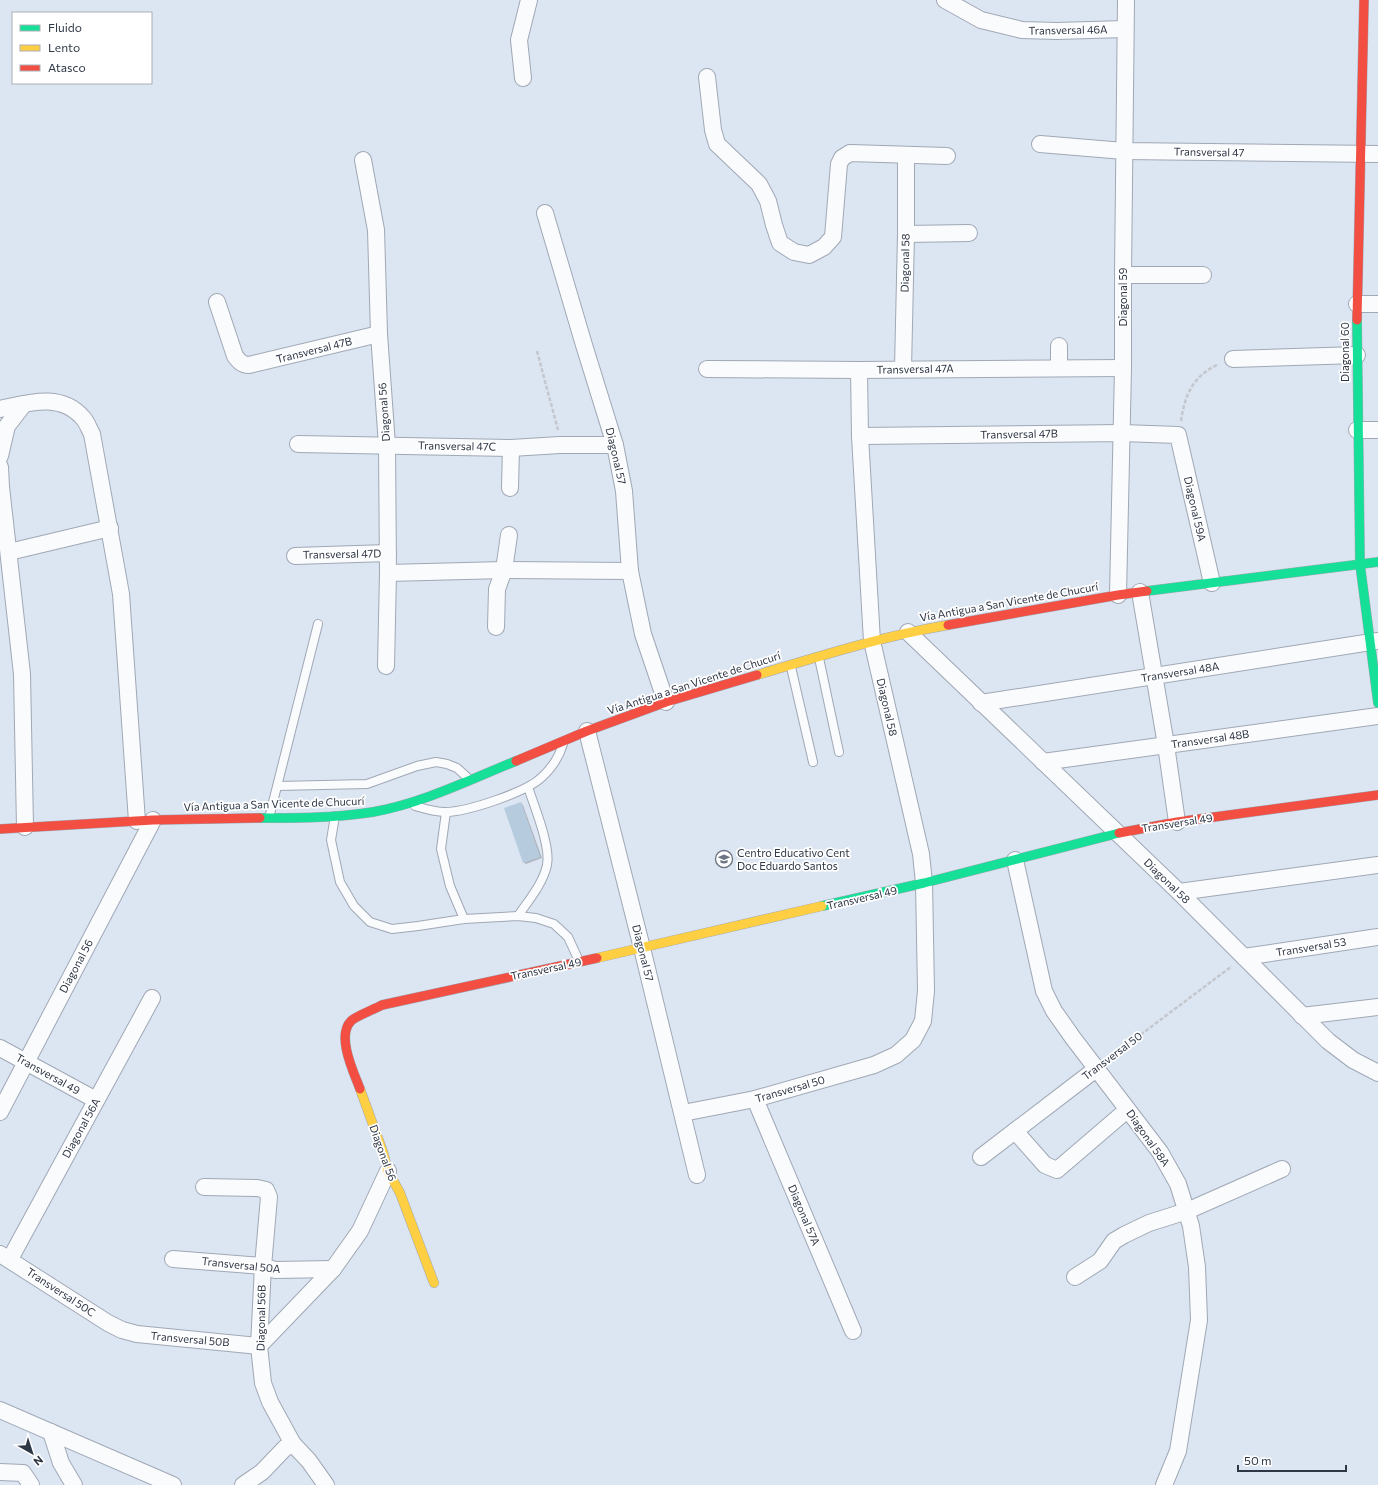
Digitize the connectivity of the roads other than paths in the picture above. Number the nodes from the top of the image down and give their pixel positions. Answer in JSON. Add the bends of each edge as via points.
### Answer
{"nodes":[{"id":1,"x":529,"y":0,"type":"edge"},
{"id":2,"x":945,"y":0,"type":"edge"},
{"id":3,"x":1126,"y":0,"type":"edge"},
{"id":4,"x":1364,"y":0,"type":"edge"},
{"id":5,"x":1125,"y":29,"type":"junction"},
{"id":6,"x":707,"y":77,"type":"dead end"},
{"id":7,"x":523,"y":78,"type":"dead end"},
{"id":8,"x":1040,"y":144,"type":"dead end"},
{"id":9,"x":1124,"y":151,"type":"junction"},
{"id":10,"x":1361,"y":154,"type":"junction"},
{"id":11,"x":1378,"y":154,"type":"edge"},
{"id":12,"x":906,"y":156,"type":"junction"},
{"id":13,"x":947,"y":156,"type":"dead end"},
{"id":14,"x":364,"y":160,"type":"dead end"},
{"id":15,"x":545,"y":213,"type":"dead end"},
{"id":16,"x":969,"y":233,"type":"dead end"},
{"id":17,"x":906,"y":234,"type":"junction"},
{"id":18,"x":1123,"y":275,"type":"junction"},
{"id":19,"x":1203,"y":275,"type":"dead end"},
{"id":20,"x":217,"y":302,"type":"dead end"},
{"id":21,"x":1357,"y":304,"type":"junction"},
{"id":22,"x":1378,"y":304,"type":"edge"},
{"id":23,"x":379,"y":334,"type":"junction"},
{"id":24,"x":1059,"y":346,"type":"dead end"},
{"id":25,"x":1357,"y":356,"type":"junction"},
{"id":26,"x":1233,"y":359,"type":"road end"},
{"id":27,"x":707,"y":368,"type":"dead end"},
{"id":28,"x":1059,"y":368,"type":"junction"},
{"id":29,"x":1124,"y":368,"type":"junction"},
{"id":30,"x":903,"y":369,"type":"junction"},
{"id":31,"x":858,"y":370,"type":"junction"},
{"id":32,"x":24,"y":404,"type":"junction"},
{"id":33,"x":0,"y":410,"type":"edge"},
{"id":34,"x":1357,"y":430,"type":"junction"},
{"id":35,"x":1378,"y":430,"type":"edge"},
{"id":36,"x":1122,"y":432,"type":"junction"},
{"id":37,"x":1178,"y":435,"type":"joint"},
{"id":38,"x":860,"y":436,"type":"junction"},
{"id":39,"x":298,"y":444,"type":"dead end"},
{"id":40,"x":615,"y":444,"type":"junction"},
{"id":41,"x":387,"y":445,"type":"junction"},
{"id":42,"x":511,"y":448,"type":"junction"},
{"id":43,"x":0,"y":456,"type":"edge"},
{"id":44,"x":0,"y":467,"type":"edge"},
{"id":45,"x":510,"y":488,"type":"dead end"},
{"id":46,"x":110,"y":528,"type":"junction"},
{"id":47,"x":509,"y":535,"type":"dead end"},
{"id":48,"x":9,"y":552,"type":"junction"},
{"id":49,"x":388,"y":553,"type":"junction"},
{"id":50,"x":295,"y":556,"type":"dead end"},
{"id":51,"x":1378,"y":562,"type":"edge"},
{"id":52,"x":1360,"y":564,"type":"junction"},
{"id":53,"x":504,"y":570,"type":"junction"},
{"id":54,"x":630,"y":572,"type":"junction"},
{"id":55,"x":388,"y":573,"type":"junction"},
{"id":56,"x":1212,"y":583,"type":"junction"},
{"id":57,"x":7,"y":591,"type":"edge"},
{"id":58,"x":1140,"y":592,"type":"junction"},
{"id":59,"x":1118,"y":595,"type":"junction"},
{"id":60,"x":318,"y":624,"type":"dead end"},
{"id":61,"x":496,"y":627,"type":"dead end"},
{"id":62,"x":908,"y":632,"type":"junction"},
{"id":63,"x":872,"y":641,"type":"junction"},
{"id":64,"x":1374,"y":642,"type":"edge"},
{"id":65,"x":818,"y":656,"type":"junction"},
{"id":66,"x":790,"y":664,"type":"junction"},
{"id":67,"x":386,"y":666,"type":"dead end"},
{"id":68,"x":1154,"y":676,"type":"junction"},
{"id":69,"x":666,"y":702,"type":"junction"},
{"id":70,"x":981,"y":703,"type":"junction"},
{"id":71,"x":1378,"y":703,"type":"edge"},
{"id":72,"x":1378,"y":716,"type":"edge"},
{"id":73,"x":587,"y":731,"type":"junction"},
{"id":74,"x":565,"y":740,"type":"junction"},
{"id":75,"x":1166,"y":745,"type":"junction"},
{"id":76,"x":839,"y":752,"type":"dead end"},
{"id":77,"x":813,"y":762,"type":"dead end"},
{"id":78,"x":1043,"y":762,"type":"junction"},
{"id":79,"x":470,"y":780,"type":"junction"},
{"id":80,"x":278,"y":786,"type":"junction"},
{"id":81,"x":528,"y":787,"type":"junction"},
{"id":82,"x":1378,"y":795,"type":"edge"},
{"id":83,"x":407,"y":804,"type":"junction"},
{"id":84,"x":446,"y":812,"type":"junction"},
{"id":85,"x":336,"y":816,"type":"junction"},
{"id":86,"x":269,"y":818,"type":"junction"},
{"id":87,"x":145,"y":821,"type":"junction"},
{"id":88,"x":1177,"y":822,"type":"junction"},
{"id":89,"x":24,"y":827,"type":"junction"},
{"id":90,"x":0,"y":829,"type":"edge"},
{"id":91,"x":1117,"y":833,"type":"junction"},
{"id":92,"x":1015,"y":860,"type":"junction"},
{"id":93,"x":1378,"y":865,"type":"edge"},
{"id":94,"x":924,"y":883,"type":"junction"},
{"id":95,"x":1179,"y":892,"type":"junction"},
{"id":96,"x":518,"y":916,"type":"junction"},
{"id":97,"x":464,"y":919,"type":"junction"},
{"id":98,"x":1378,"y":937,"type":"edge"},
{"id":99,"x":642,"y":948,"type":"junction"},
{"id":100,"x":1244,"y":957,"type":"junction"},
{"id":101,"x":579,"y":962,"type":"junction"},
{"id":102,"x":152,"y":998,"type":"dead end"},
{"id":103,"x":1378,"y":1007,"type":"edge"},
{"id":104,"x":1302,"y":1016,"type":"junction"},
{"id":105,"x":351,"y":1021,"type":"joint"},
{"id":106,"x":913,"y":1040,"type":"joint"},
{"id":107,"x":0,"y":1048,"type":"edge"},
{"id":108,"x":25,"y":1062,"type":"junction"},
{"id":109,"x":1096,"y":1069,"type":"junction"},
{"id":110,"x":1378,"y":1073,"type":"edge"},
{"id":111,"x":755,"y":1099,"type":"junction"},
{"id":112,"x":96,"y":1100,"type":"junction"},
{"id":113,"x":1128,"y":1110,"type":"junction"},
{"id":114,"x":0,"y":1112,"type":"edge"},
{"id":115,"x":683,"y":1113,"type":"junction"},
{"id":116,"x":1015,"y":1131,"type":"junction"},
{"id":117,"x":982,"y":1157,"type":"dead end"},
{"id":118,"x":1282,"y":1169,"type":"dead end"},
{"id":119,"x":388,"y":1171,"type":"junction"},
{"id":120,"x":698,"y":1175,"type":"dead end"},
{"id":121,"x":204,"y":1186,"type":"dead end"},
{"id":122,"x":1187,"y":1211,"type":"junction"},
{"id":123,"x":5,"y":1256,"type":"edge"},
{"id":124,"x":173,"y":1259,"type":"dead end"},
{"id":125,"x":263,"y":1266,"type":"junction"},
{"id":126,"x":332,"y":1269,"type":"junction"},
{"id":127,"x":1075,"y":1277,"type":"dead end"},
{"id":128,"x":434,"y":1283,"type":"dead end"},
{"id":129,"x":122,"y":1330,"type":"joint"},
{"id":130,"x":853,"y":1331,"type":"dead end"},
{"id":131,"x":259,"y":1346,"type":"junction"},
{"id":132,"x":0,"y":1410,"type":"edge"},
{"id":133,"x":51,"y":1432,"type":"junction"},
{"id":134,"x":290,"y":1439,"type":"junction"},
{"id":135,"x":0,"y":1472,"type":"edge"},
{"id":136,"x":31,"y":1485,"type":"edge"},
{"id":137,"x":74,"y":1485,"type":"edge"},
{"id":138,"x":173,"y":1485,"type":"edge"},
{"id":139,"x":242,"y":1485,"type":"edge"},
{"id":140,"x":326,"y":1485,"type":"edge"},
{"id":141,"x":1164,"y":1485,"type":"edge"}],
"edges":[{"from":1,"to":7,"type":"street","via":[[519,40]]},
{"from":2,"to":5,"type":"street","name":"Transversal 46A","via":[[981,20],[1022,30]]},
{"from":3,"to":5,"type":"street","name":"Diagonal 59"},
{"from":4,"to":10,"type":"street","name":"Diagonal 60"},
{"from":5,"to":9,"type":"street","name":"Diagonal 59"},
{"from":6,"to":12,"type":"street","via":[[717,144],[759,184],[768,201],[780,243],[794,252],[809,255],[824,248],[833,237],[839,164],[842,158],[850,153]]},
{"from":8,"to":9,"type":"street","name":"Transversal 47"},
{"from":9,"to":10,"type":"street","name":"Transversal 47"},
{"from":9,"to":18,"type":"street","name":"Diagonal 59"},
{"from":10,"to":11,"type":"street","name":"Transversal 47"},
{"from":10,"to":21,"type":"street","name":"Diagonal 60"},
{"from":12,"to":13,"type":"street"},
{"from":12,"to":17,"type":"street","name":"Diagonal 58"},
{"from":14,"to":23,"type":"street","name":"Diagonal 56","via":[[376,230]]},
{"from":15,"to":40,"type":"street","name":"Diagonal 57"},
{"from":16,"to":17,"type":"street"},
{"from":17,"to":30,"type":"street","name":"Diagonal 58"},
{"from":18,"to":19,"type":"street"},
{"from":18,"to":29,"type":"street","name":"Diagonal 59"},
{"from":20,"to":23,"type":"street","name":"Transversal 47B","via":[[235,356],[244,365]]},
{"from":21,"to":22,"type":"street"},
{"from":21,"to":25,"type":"street","name":"Diagonal 60"},
{"from":23,"to":41,"type":"street","name":"Diagonal 56"},
{"from":24,"to":28,"type":"street"},
{"from":25,"to":26,"type":"street"},
{"from":25,"to":34,"type":"street","name":"Diagonal 60"},
{"from":27,"to":31,"type":"street","name":"Transversal 47A"},
{"from":28,"to":29,"type":"street","name":"Transversal 47A"},
{"from":28,"to":30,"type":"street","name":"Transversal 47A"},
{"from":29,"to":36,"type":"street","name":"Diagonal 59"},
{"from":30,"to":31,"type":"street","name":"Transversal 47A"},
{"from":31,"to":38,"type":"street","name":"Diagonal 58"},
{"from":32,"to":33,"type":"street"},
{"from":32,"to":43,"type":"street","via":[[7,426]]},
{"from":32,"to":46,"type":"street","via":[[50,400],[67,405],[83,417],[92,434]]},
{"from":34,"to":35,"type":"street"},
{"from":34,"to":52,"type":"street","name":"Diagonal 60"},
{"from":36,"to":37,"type":"street","name":"Transversal 47B"},
{"from":36,"to":38,"type":"street","name":"Transversal 47B"},
{"from":36,"to":59,"type":"street","name":"Diagonal 59"},
{"from":37,"to":56,"type":"street","name":"Diagonal 59A"},
{"from":38,"to":63,"type":"street","name":"Diagonal 58"},
{"from":39,"to":41,"type":"street","name":"Transversal 47C"},
{"from":40,"to":42,"type":"street","name":"Transversal 47C"},
{"from":40,"to":54,"type":"street","name":"Diagonal 57","via":[[624,491]]},
{"from":41,"to":42,"type":"street","name":"Transversal 47C"},
{"from":41,"to":49,"type":"street","name":"Diagonal 56"},
{"from":42,"to":45,"type":"street"},
{"from":44,"to":48,"type":"street"},
{"from":46,"to":48,"type":"street"},
{"from":46,"to":87,"type":"street","via":[[121,594]]},
{"from":47,"to":53,"type":"street"},
{"from":48,"to":57,"type":"street"},
{"from":49,"to":50,"type":"street","name":"Transversal 47D"},
{"from":49,"to":55,"type":"street","name":"Diagonal 56"},
{"from":51,"to":52,"type":"street","name":"Vía Antigua a San Vicente de Chucurí"},
{"from":52,"to":56,"type":"street","name":"Vía Antigua a San Vicente de Chucurí"},
{"from":52,"to":64,"type":"street","name":"Diagonal 60"},
{"from":53,"to":54,"type":"street"},
{"from":53,"to":55,"type":"street"},
{"from":53,"to":61,"type":"street","via":[[497,589]]},
{"from":54,"to":69,"type":"street","name":"Diagonal 57","via":[[643,634]]},
{"from":55,"to":67,"type":"street","name":"Diagonal 56"},
{"from":56,"to":58,"type":"street","name":"Vía Antigua a San Vicente de Chucurí"},
{"from":57,"to":89,"type":"street","via":[[22,674]]},
{"from":58,"to":59,"type":"street","name":"Vía Antigua a San Vicente de Chucurí"},
{"from":58,"to":68,"type":"street"},
{"from":59,"to":62,"type":"street","name":"Vía Antigua a San Vicente de Chucurí"},
{"from":60,"to":80,"type":"lane"},
{"from":62,"to":63,"type":"street","name":"Vía Antigua a San Vicente de Chucurí"},
{"from":62,"to":70,"type":"street","name":"Diagonal 58"},
{"from":63,"to":65,"type":"street","name":"Vía Antigua a San Vicente de Chucurí"},
{"from":63,"to":94,"type":"street","name":"Diagonal 58","via":[[920,854]]},
{"from":64,"to":68,"type":"street","name":"Transversal 48A"},
{"from":64,"to":71,"type":"street","name":"Diagonal 60"},
{"from":65,"to":66,"type":"street","name":"Vía Antigua a San Vicente de Chucurí"},
{"from":65,"to":76,"type":"lane"},
{"from":66,"to":69,"type":"street","name":"Vía Antigua a San Vicente de Chucurí"},
{"from":66,"to":77,"type":"lane"},
{"from":68,"to":70,"type":"street","name":"Transversal 48A"},
{"from":68,"to":75,"type":"street"},
{"from":69,"to":73,"type":"street","name":"Vía Antigua a San Vicente de Chucurí"},
{"from":70,"to":78,"type":"street","name":"Diagonal 58"},
{"from":72,"to":75,"type":"street","name":"Transversal 48B"},
{"from":73,"to":74,"type":"street","name":"Vía Antigua a San Vicente de Chucurí"},
{"from":73,"to":99,"type":"street","name":"Diagonal 57"},
{"from":74,"to":79,"type":"street","name":"Vía Antigua a San Vicente de Chucurí"},
{"from":74,"to":81,"type":"lane","via":[[552,768]]},
{"from":75,"to":78,"type":"street","name":"Transversal 48B"},
{"from":75,"to":88,"type":"street"},
{"from":78,"to":91,"type":"street","name":"Diagonal 58"},
{"from":79,"to":80,"type":"lane","via":[[457,768],[436,762],[367,784]]},
{"from":79,"to":83,"type":"street","name":"Vía Antigua a San Vicente de Chucurí"},
{"from":80,"to":86,"type":"lane"},
{"from":81,"to":84,"type":"lane","via":[[485,804]]},
{"from":81,"to":96,"type":"lane","via":[[547,849],[547,865],[540,883]]},
{"from":82,"to":88,"type":"street","name":"Transversal 49"},
{"from":83,"to":84,"type":"lane"},
{"from":83,"to":85,"type":"street","name":"Vía Antigua a San Vicente de Chucurí","via":[[372,812]]},
{"from":84,"to":97,"type":"lane","via":[[441,849],[450,886]]},
{"from":85,"to":86,"type":"street","name":"Vía Antigua a San Vicente de Chucurí"},
{"from":85,"to":97,"type":"lane","via":[[331,840],[340,882],[354,906],[370,922],[392,929]]},
{"from":86,"to":87,"type":"street","name":"Vía Antigua a San Vicente de Chucurí"},
{"from":87,"to":89,"type":"street","name":"Vía Antigua a San Vicente de Chucurí"},
{"from":87,"to":108,"type":"street","name":"Diagonal 56"},
{"from":88,"to":91,"type":"street","name":"Transversal 49"},
{"from":89,"to":90,"type":"street","name":"Vía Antigua a San Vicente de Chucurí"},
{"from":91,"to":92,"type":"street","name":"Transversal 49"},
{"from":91,"to":95,"type":"street","name":"Diagonal 58"},
{"from":92,"to":94,"type":"street","name":"Transversal 49"},
{"from":92,"to":109,"type":"street","name":"Diagonal 58A","via":[[1044,990],[1054,1011]]},
{"from":93,"to":95,"type":"street"},
{"from":94,"to":99,"type":"street","name":"Transversal 49"},
{"from":94,"to":106,"type":"street","name":"Diagonal 58","via":[[926,991],[922,1021]]},
{"from":95,"to":100,"type":"street","name":"Diagonal 58"},
{"from":96,"to":97,"type":"lane"},
{"from":96,"to":101,"type":"lane","via":[[554,924],[568,937]]},
{"from":98,"to":100,"type":"street","name":"Transversal 53"},
{"from":99,"to":101,"type":"street","name":"Transversal 49"},
{"from":99,"to":115,"type":"street","name":"Diagonal 57"},
{"from":100,"to":104,"type":"street","name":"Diagonal 58"},
{"from":101,"to":105,"type":"street","name":"Transversal 49","via":[[382,1005]]},
{"from":102,"to":112,"type":"street","name":"Diagonal 56A"},
{"from":103,"to":104,"type":"street"},
{"from":104,"to":110,"type":"street","name":"Diagonal 58","via":[[1353,1060]]},
{"from":105,"to":119,"type":"street","name":"Diagonal 56","via":[[345,1034],[346,1049]]},
{"from":106,"to":111,"type":"street","name":"Transversal 50","via":[[896,1055],[874,1065]]},
{"from":107,"to":108,"type":"street","name":"Transversal 49"},
{"from":108,"to":112,"type":"street","name":"Transversal 49"},
{"from":108,"to":114,"type":"street","name":"Diagonal 56"},
{"from":109,"to":113,"type":"street","name":"Diagonal 58A"},
{"from":109,"to":116,"type":"street","name":"Transversal 50"},
{"from":111,"to":115,"type":"street","name":"Transversal 50"},
{"from":111,"to":130,"type":"street","name":"Diagonal 57A"},
{"from":112,"to":123,"type":"street","name":"Diagonal 56A"},
{"from":113,"to":116,"type":"street","via":[[1057,1170],[1045,1165]]},
{"from":113,"to":122,"type":"street","name":"Diagonal 58A","via":[[1160,1152],[1178,1184]]},
{"from":115,"to":120,"type":"street","name":"Diagonal 57"},
{"from":116,"to":117,"type":"street","name":"Transversal 50"},
{"from":118,"to":122,"type":"street"},
{"from":119,"to":126,"type":"street","via":[[360,1230]]},
{"from":119,"to":128,"type":"street","name":"Diagonal 56","via":[[400,1193]]},
{"from":121,"to":125,"type":"street","name":"Diagonal 56B","via":[[266,1190],[269,1197]]},
{"from":122,"to":127,"type":"street","via":[[1149,1223],[1114,1241],[1100,1260]]},
{"from":122,"to":141,"type":"street","name":"Diagonal 58A","via":[[1197,1267],[1198,1320],[1178,1451]]},
{"from":123,"to":129,"type":"street","name":"Transversal 50C"},
{"from":124,"to":125,"type":"street","name":"Transversal 50A"},
{"from":125,"to":126,"type":"street","name":"Transversal 50A","via":[[275,1270]]},
{"from":125,"to":131,"type":"street","name":"Diagonal 56B"},
{"from":126,"to":131,"type":"street"},
{"from":129,"to":131,"type":"street","name":"Transversal 50B","via":[[137,1334]]},
{"from":131,"to":134,"type":"street","name":"Diagonal 56B","via":[[263,1383]]},
{"from":132,"to":133,"type":"street"},
{"from":133,"to":137,"type":"street","via":[[62,1463]]},
{"from":133,"to":138,"type":"street"},
{"from":134,"to":139,"type":"street","via":[[286,1448],[262,1472]]},
{"from":134,"to":140,"type":"street","name":"Diagonal 56B"},
{"from":135,"to":136,"type":"street","via":[[23,1473]]}]}
